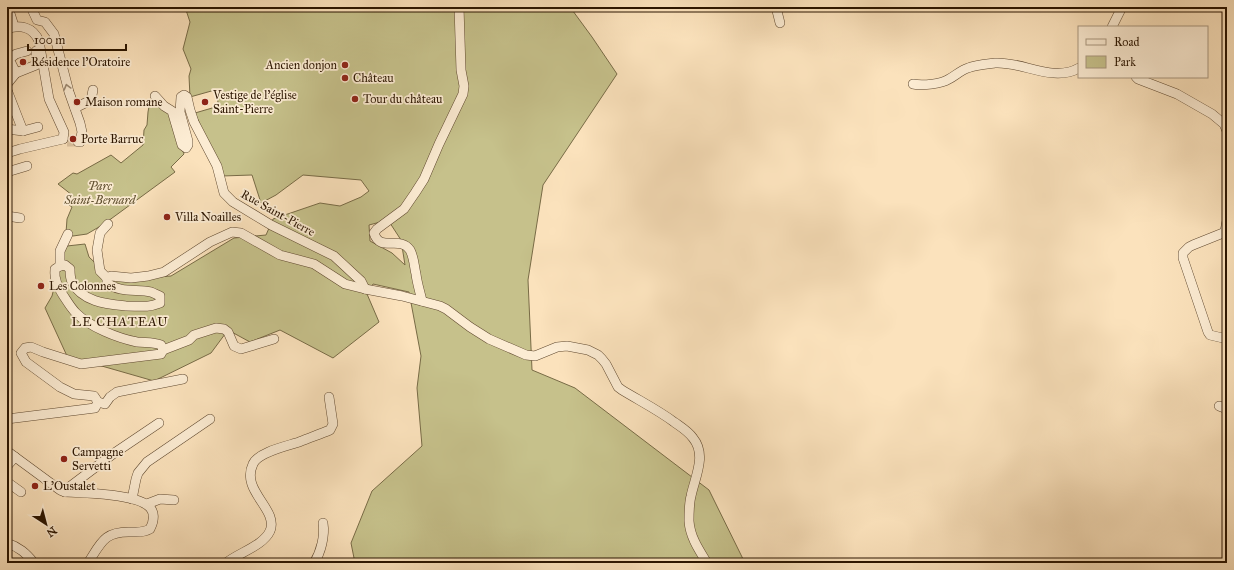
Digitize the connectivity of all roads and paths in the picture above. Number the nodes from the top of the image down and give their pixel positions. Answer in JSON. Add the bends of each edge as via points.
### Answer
{"nodes":[{"id":1,"x":8,"y":7,"type":"edge"},
{"id":2,"x":31,"y":7,"type":"edge"},
{"id":3,"x":459,"y":7,"type":"edge"},
{"id":4,"x":776,"y":7,"type":"edge"},
{"id":5,"x":1122,"y":7,"type":"edge"},
{"id":6,"x":7,"y":16,"type":"edge"},
{"id":7,"x":780,"y":23,"type":"dead end"},
{"id":8,"x":1112,"y":26,"type":"edge"},
{"id":9,"x":11,"y":28,"type":"edge"},
{"id":10,"x":28,"y":29,"type":"junction"},
{"id":11,"x":27,"y":52,"type":"dead end"},
{"id":12,"x":8,"y":63,"type":"edge"},
{"id":13,"x":1078,"y":69,"type":"edge"},
{"id":14,"x":16,"y":73,"type":"junction"},
{"id":15,"x":1137,"y":78,"type":"edge"},
{"id":16,"x":7,"y":84,"type":"edge"},
{"id":17,"x":913,"y":84,"type":"dead end"},
{"id":18,"x":7,"y":90,"type":"edge"},
{"id":19,"x":93,"y":90,"type":"dead end"},
{"id":20,"x":155,"y":96,"type":"dead end"},
{"id":21,"x":75,"y":108,"type":"junction"},
{"id":22,"x":38,"y":127,"type":"dead end"},
{"id":23,"x":7,"y":129,"type":"edge"},
{"id":24,"x":23,"y":131,"type":"junction"},
{"id":25,"x":1227,"y":131,"type":"edge"},
{"id":26,"x":78,"y":142,"type":"dead end"},
{"id":27,"x":7,"y":153,"type":"edge"},
{"id":28,"x":27,"y":166,"type":"dead end"},
{"id":29,"x":7,"y":172,"type":"edge"},
{"id":30,"x":7,"y":216,"type":"edge"},
{"id":31,"x":20,"y":218,"type":"dead end"},
{"id":32,"x":1227,"y":221,"type":"edge"},
{"id":33,"x":108,"y":224,"type":"dead end"},
{"id":34,"x":68,"y":234,"type":"dead end"},
{"id":35,"x":60,"y":266,"type":"junction"},
{"id":36,"x":107,"y":278,"type":"junction"},
{"id":37,"x":365,"y":289,"type":"junction"},
{"id":38,"x":422,"y":301,"type":"junction"},
{"id":39,"x":274,"y":339,"type":"dead end"},
{"id":40,"x":1227,"y":339,"type":"edge"},
{"id":41,"x":163,"y":350,"type":"junction"},
{"id":42,"x":183,"y":379,"type":"dead end"},
{"id":43,"x":329,"y":397,"type":"dead end"},
{"id":44,"x":98,"y":402,"type":"junction"},
{"id":45,"x":7,"y":418,"type":"edge"},
{"id":46,"x":210,"y":419,"type":"dead end"},
{"id":47,"x":159,"y":424,"type":"dead end"},
{"id":48,"x":7,"y":451,"type":"edge"},
{"id":49,"x":15,"y":457,"type":"junction"},
{"id":50,"x":7,"y":466,"type":"edge"},
{"id":51,"x":7,"y":482,"type":"edge"},
{"id":52,"x":21,"y":492,"type":"dead end"},
{"id":53,"x":65,"y":492,"type":"junction"},
{"id":54,"x":132,"y":499,"type":"junction"},
{"id":55,"x":174,"y":500,"type":"dead end"},
{"id":56,"x":147,"y":504,"type":"junction"},
{"id":57,"x":323,"y":523,"type":"dead end"},
{"id":58,"x":7,"y":542,"type":"edge"},
{"id":59,"x":34,"y":563,"type":"edge"},
{"id":60,"x":88,"y":563,"type":"edge"},
{"id":61,"x":226,"y":563,"type":"edge"},
{"id":62,"x":314,"y":563,"type":"edge"},
{"id":63,"x":707,"y":563,"type":"edge"}],
"edges":[{"from":1,"to":9,"type":"street"},
{"from":21,"to":2,"type":"street","one_way":true,"via":[[54,34],[45,22],[37,20]]},
{"from":3,"to":38,"type":"street","via":[[463,94],[424,179],[404,208],[374,233],[381,243],[404,245],[409,249],[414,260]]},
{"from":4,"to":7,"type":"street"},
{"from":5,"to":8,"type":"street"},
{"from":6,"to":9,"type":"street"},
{"from":9,"to":10,"type":"street","via":[[18,26]]},
{"from":10,"to":14,"type":"street","via":[[36,50],[36,65]]},
{"from":10,"to":27,"type":"street","via":[[34,32],[39,41],[48,99],[64,132],[65,140]]},
{"from":11,"to":12,"type":"street","via":[[16,54]]},
{"from":12,"to":14,"type":"street","via":[[11,63]]},
{"from":13,"to":17,"type":"street","via":[[1060,73],[994,63],[968,68],[947,80],[921,86]]},
{"from":14,"to":16,"type":"street"},
{"from":15,"to":25,"type":"street","via":[[1177,94],[1212,114],[1224,124]]},
{"from":18,"to":24,"type":"street"},
{"from":19,"to":21,"type":"street","via":[[90,100]]},
{"from":20,"to":37,"type":"street","name":"Rue Saint-Pierre","via":[[172,111],[180,140],[186,148],[188,141],[180,112],[181,97],[187,97],[194,122],[216,166],[224,193],[232,202],[271,225],[334,256],[361,281]]},
{"from":21,"to":26,"type":"street","via":[[82,132]]},
{"from":22,"to":24,"type":"street"},
{"from":23,"to":24,"type":"street"},
{"from":28,"to":29,"type":"street"},
{"from":30,"to":31,"type":"street"},
{"from":32,"to":40,"type":"street","via":[[1223,233],[1193,245],[1183,253],[1208,332],[1210,335]]},
{"from":33,"to":36,"type":"street","via":[[100,233],[97,250],[100,271]]},
{"from":34,"to":35,"type":"street","via":[[60,251]]},
{"from":35,"to":36,"type":"street","via":[[65,265],[70,270],[71,281],[83,295],[96,301],[109,305],[150,307],[160,303],[160,296],[152,292],[123,290],[107,283]]},
{"from":35,"to":41,"type":"street","via":[[55,269],[54,276],[75,313],[102,330],[137,342],[161,345]]},
{"from":36,"to":37,"type":"street","via":[[131,278],[164,272],[210,242],[232,232],[241,233],[280,255],[314,264],[345,284]]},
{"from":37,"to":38,"type":"street"},
{"from":38,"to":63,"type":"street","via":[[446,309],[489,339],[526,355],[535,356],[557,347],[567,346],[588,350],[602,359],[618,387],[658,410],[685,430],[693,438],[700,456],[691,498],[690,522],[697,547]]},
{"from":39,"to":41,"type":"street","via":[[241,349],[234,346],[228,332],[216,328]]},
{"from":41,"to":44,"type":"street","via":[[161,354],[152,356],[81,364],[31,347],[25,348],[21,353],[26,362],[60,387],[74,394],[94,396]]},
{"from":42,"to":44,"type":"street","via":[[117,392],[105,404]]},
{"from":43,"to":61,"type":"street","via":[[334,424],[330,430],[269,452],[254,461],[250,476],[254,490],[271,520],[271,526],[266,537],[259,543]]},
{"from":44,"to":45,"type":"street","via":[[95,408]]},
{"from":46,"to":54,"type":"street","via":[[147,462],[138,473]]},
{"from":47,"to":53,"type":"street","via":[[113,454]]},
{"from":48,"to":49,"type":"street"},
{"from":49,"to":50,"type":"street"},
{"from":49,"to":53,"type":"street"},
{"from":51,"to":52,"type":"street"},
{"from":53,"to":54,"type":"street"},
{"from":54,"to":56,"type":"street"},
{"from":55,"to":56,"type":"street","via":[[160,499]]},
{"from":56,"to":60,"type":"street","via":[[154,514],[150,529],[142,532],[117,532],[107,537]]},
{"from":57,"to":62,"type":"street","via":[[324,531]]},
{"from":58,"to":59,"type":"street","via":[[27,554]]}]}
